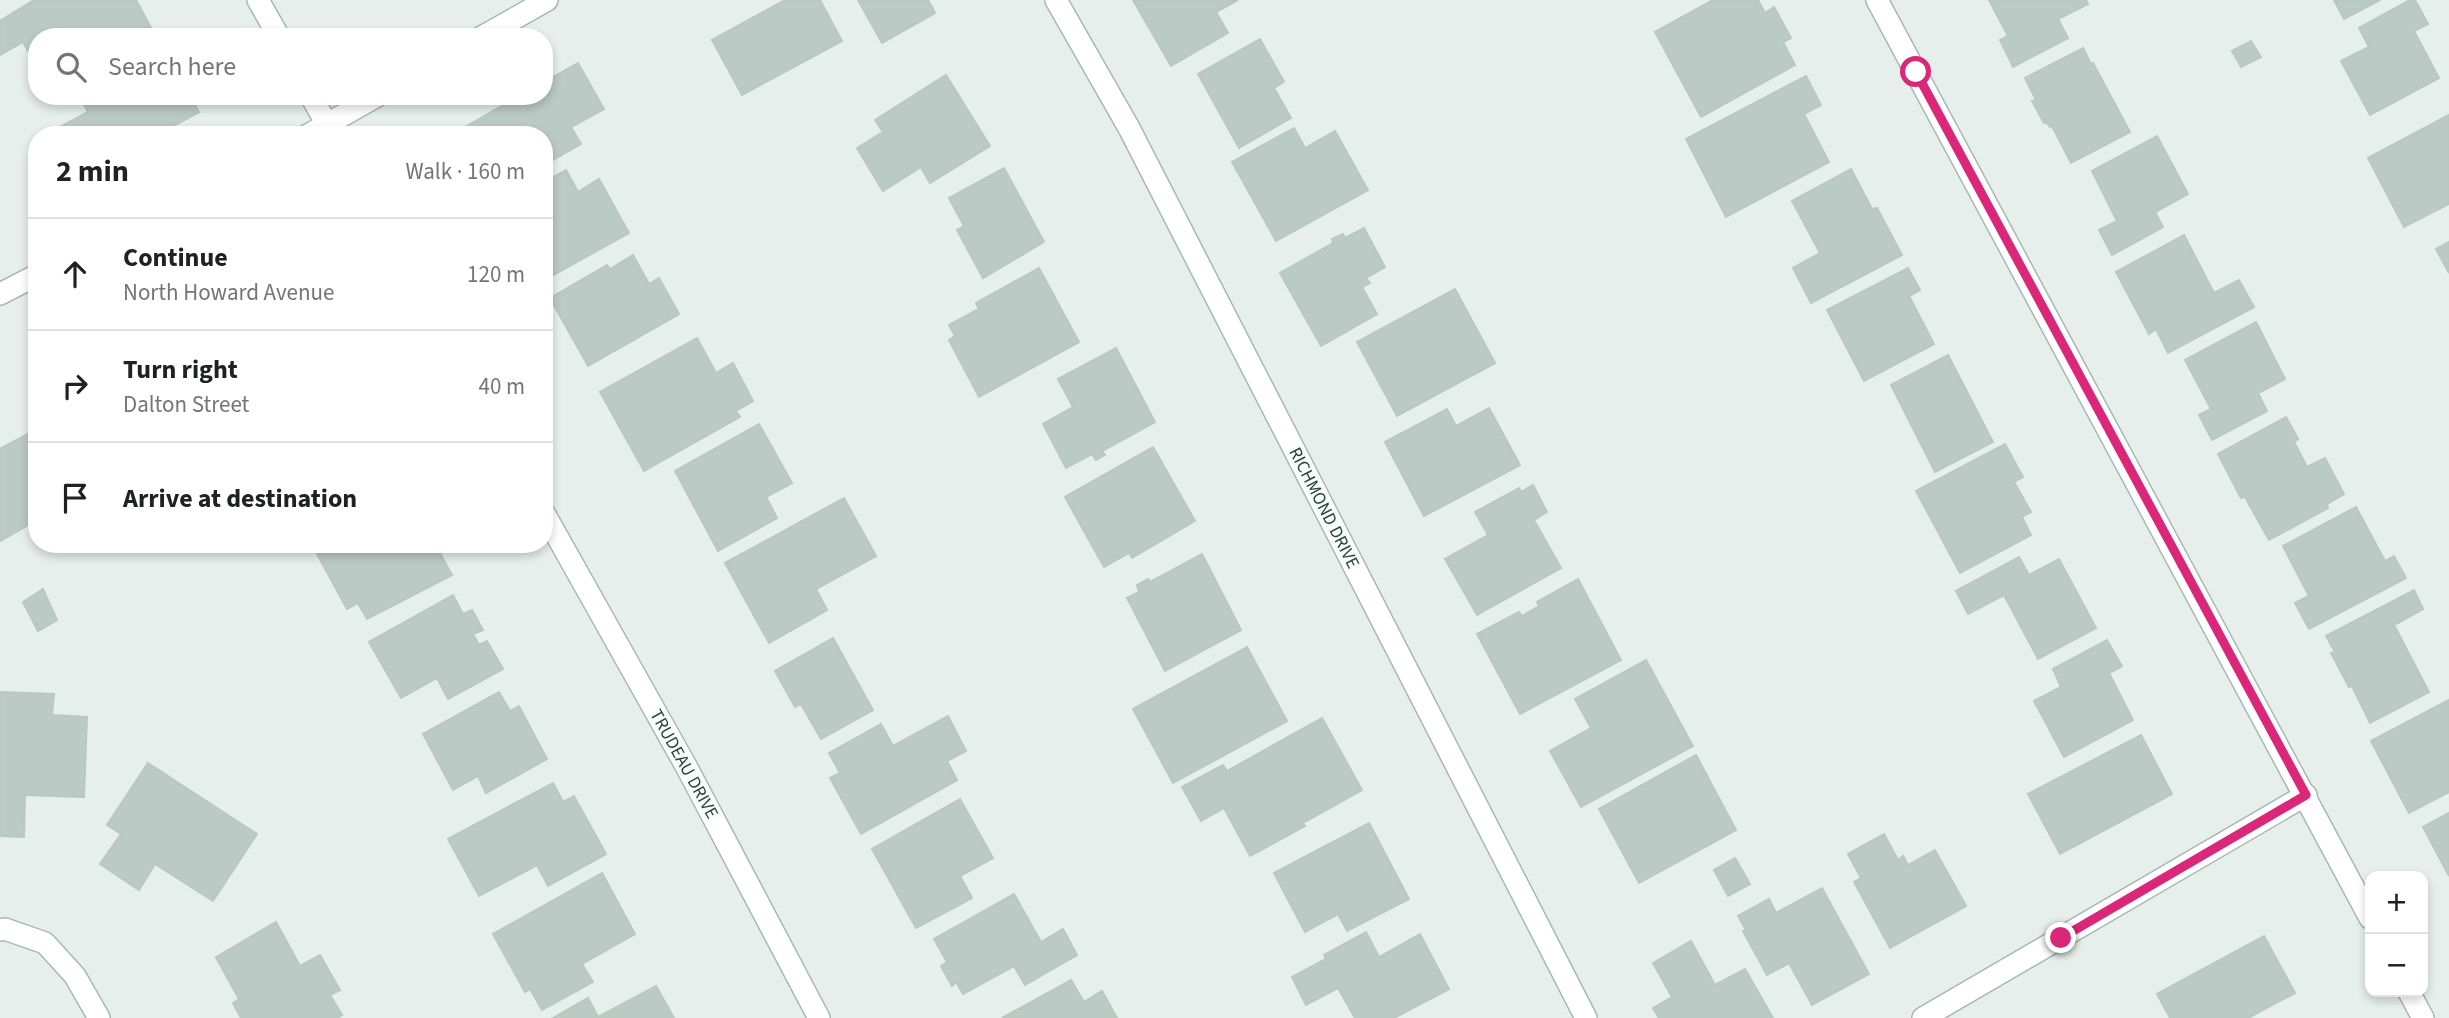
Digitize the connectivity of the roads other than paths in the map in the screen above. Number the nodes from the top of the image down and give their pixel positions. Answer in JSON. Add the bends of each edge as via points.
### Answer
{"nodes":[{"id":1,"x":258,"y":0,"type":"edge"},
{"id":2,"x":547,"y":0,"type":"edge"},
{"id":3,"x":1056,"y":0,"type":"edge"},
{"id":4,"x":1877,"y":0,"type":"edge"},
{"id":5,"x":274,"y":28,"type":"edge"},
{"id":6,"x":498,"y":28,"type":"edge"},
{"id":7,"x":314,"y":105,"type":"edge"},
{"id":8,"x":363,"y":105,"type":"edge"},
{"id":9,"x":321,"y":126,"type":"edge"},
{"id":10,"x":331,"y":126,"type":"edge"},
{"id":11,"x":28,"y":280,"type":"edge"},
{"id":12,"x":0,"y":294,"type":"edge"},
{"id":13,"x":553,"y":529,"type":"edge"},
{"id":14,"x":2306,"y":795,"type":"junction"},
{"id":15,"x":2365,"y":908,"type":"edge"},
{"id":16,"x":0,"y":930,"type":"edge"},
{"id":17,"x":2412,"y":997,"type":"edge"},
{"id":18,"x":99,"y":1018,"type":"edge"},
{"id":19,"x":819,"y":1018,"type":"edge"},
{"id":20,"x":1586,"y":1018,"type":"edge"},
{"id":21,"x":1923,"y":1018,"type":"edge"},
{"id":22,"x":2423,"y":1018,"type":"edge"}],
"edges":[{"from":1,"to":5,"type":"street"},
{"from":2,"to":6,"type":"street"},
{"from":3,"to":20,"type":"street","name":"RICHMOND DRIVE","via":[[1129,128]]},
{"from":4,"to":14,"type":"street"},
{"from":7,"to":9,"type":"street"},
{"from":8,"to":10,"type":"street"},
{"from":11,"to":12,"type":"street"},
{"from":13,"to":19,"type":"street","name":"TRUDEAU DRIVE","via":[[686,766]]},
{"from":14,"to":15,"type":"street"},
{"from":14,"to":21,"type":"street"},
{"from":16,"to":18,"type":"street","via":[[45,943],[75,976]]},
{"from":17,"to":22,"type":"street"}]}
